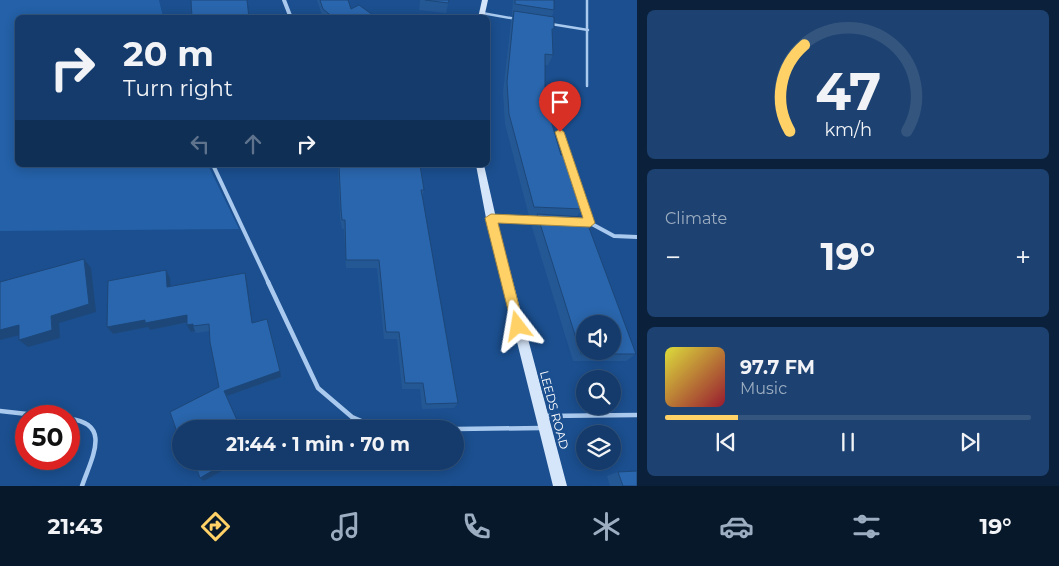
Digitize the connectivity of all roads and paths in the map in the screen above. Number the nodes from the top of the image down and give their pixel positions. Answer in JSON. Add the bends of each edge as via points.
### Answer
{"nodes":[{"id":1,"x":284,"y":0,"type":"edge"},
{"id":2,"x":485,"y":0,"type":"edge"},
{"id":3,"x":587,"y":0,"type":"edge"},
{"id":4,"x":290,"y":15,"type":"edge"},
{"id":5,"x":482,"y":15,"type":"edge"},
{"id":6,"x":490,"y":16,"type":"edge"},
{"id":7,"x":520,"y":19,"type":"edge"},
{"id":8,"x":549,"y":24,"type":"edge"},
{"id":9,"x":588,"y":30,"type":"junction"},
{"id":10,"x":587,"y":86,"type":"dead end"},
{"id":11,"x":560,"y":132,"type":"dead end"},
{"id":12,"x":214,"y":167,"type":"edge"},
{"id":13,"x":480,"y":167,"type":"edge"},
{"id":14,"x":491,"y":218,"type":"junction"},
{"id":15,"x":540,"y":220,"type":"edge"},
{"id":16,"x":580,"y":222,"type":"edge"},
{"id":17,"x":590,"y":223,"type":"junction"},
{"id":18,"x":636,"y":237,"type":"edge"},
{"id":19,"x":0,"y":411,"type":"edge"},
{"id":20,"x":15,"y":413,"type":"edge"},
{"id":21,"x":636,"y":415,"type":"edge"},
{"id":22,"x":541,"y":416,"type":"junction"},
{"id":23,"x":359,"y":420,"type":"edge"},
{"id":24,"x":80,"y":421,"type":"edge"},
{"id":25,"x":544,"y":428,"type":"junction"},
{"id":26,"x":464,"y":429,"type":"edge"},
{"id":27,"x":82,"y":486,"type":"edge"},
{"id":28,"x":560,"y":486,"type":"edge"}],
"edges":[{"from":1,"to":4,"type":"street"},
{"from":2,"to":5,"type":"main road"},
{"from":3,"to":9,"type":"lane"},
{"from":6,"to":7,"type":"lane"},
{"from":8,"to":9,"type":"lane"},
{"from":9,"to":10,"type":"lane"},
{"from":11,"to":17,"type":"lane"},
{"from":12,"to":23,"type":"lane","via":[[318,388]]},
{"from":13,"to":14,"type":"main road","name":"LEEDS ROAD"},
{"from":14,"to":15,"type":"lane"},
{"from":14,"to":22,"type":"main road","name":"LEEDS ROAD"},
{"from":16,"to":17,"type":"lane"},
{"from":17,"to":18,"type":"lane","via":[[614,236]]},
{"from":19,"to":20,"type":"lane"},
{"from":21,"to":22,"type":"lane"},
{"from":22,"to":25,"type":"main road","name":"LEEDS ROAD"},
{"from":24,"to":27,"type":"lane","via":[[92,425],[97,439]]},
{"from":25,"to":26,"type":"lane"},
{"from":25,"to":28,"type":"main road","name":"LEEDS ROAD"}]}
